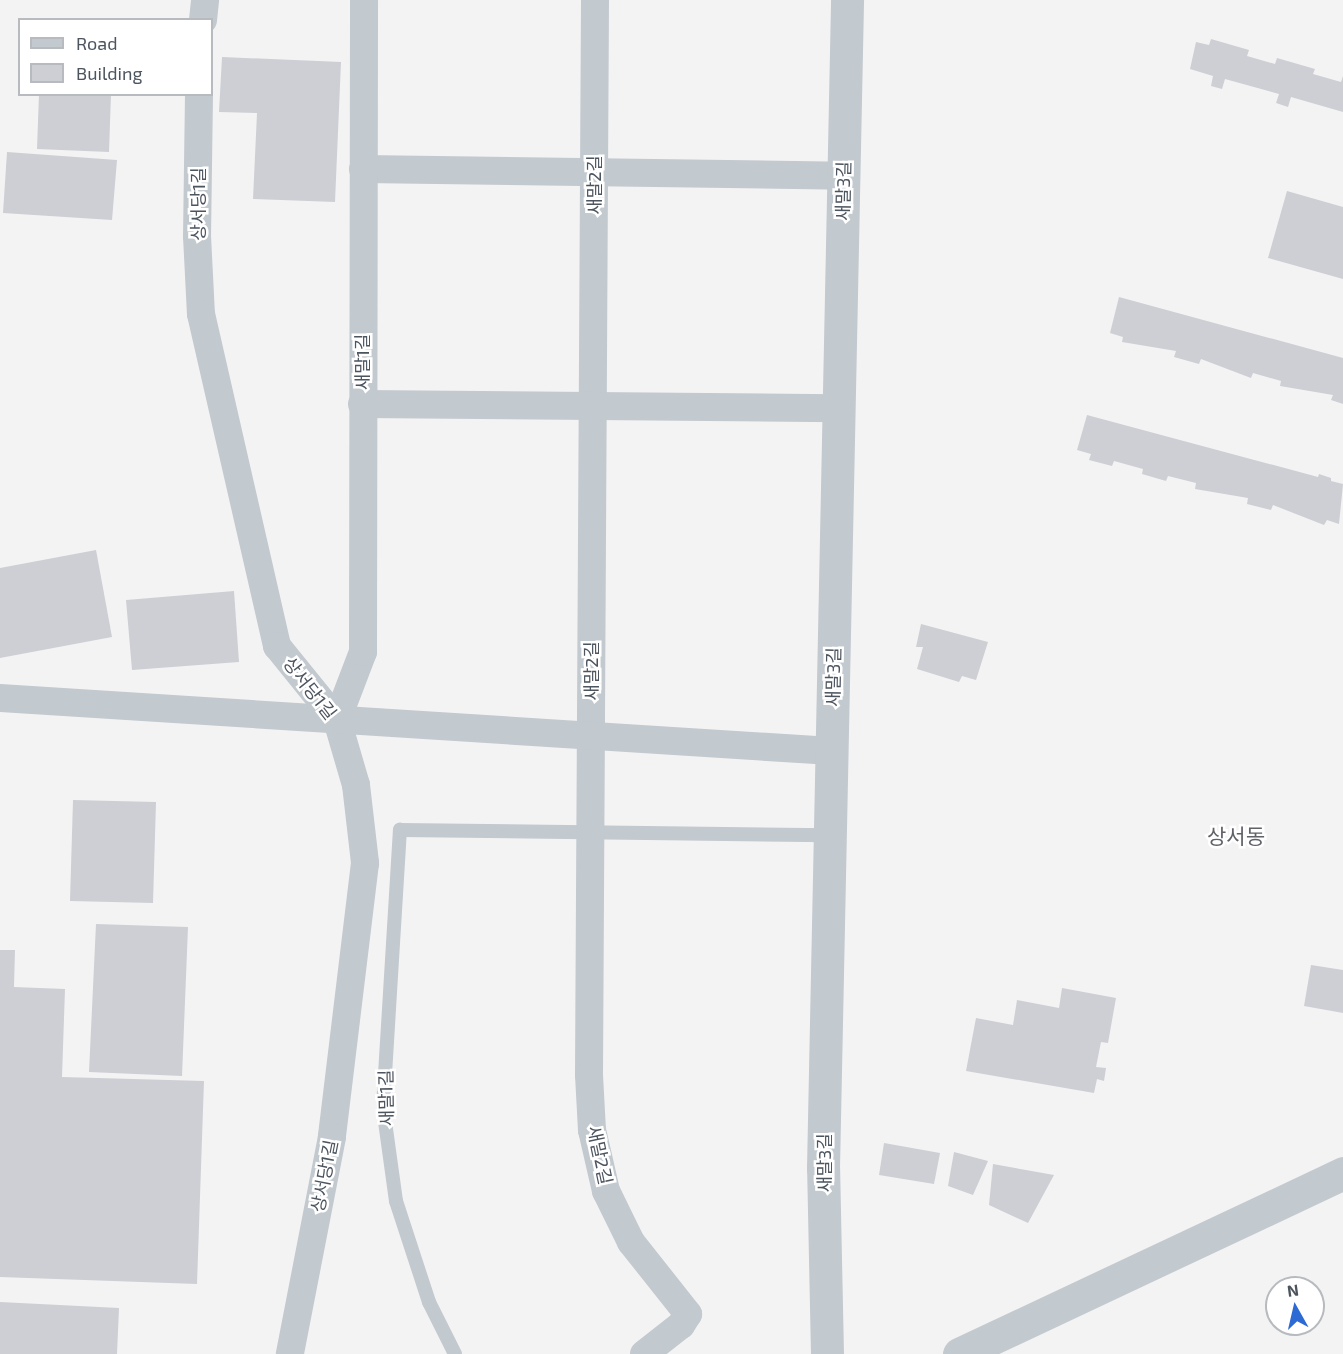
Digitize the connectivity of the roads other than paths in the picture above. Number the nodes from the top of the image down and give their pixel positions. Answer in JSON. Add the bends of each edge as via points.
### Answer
{"nodes":[{"id":1,"x":205,"y":0,"type":"edge"},
{"id":2,"x":364,"y":0,"type":"edge"},
{"id":3,"x":595,"y":0,"type":"edge"},
{"id":4,"x":846,"y":0,"type":"edge"},
{"id":5,"x":203,"y":18,"type":"edge"},
{"id":6,"x":199,"y":96,"type":"edge"},
{"id":7,"x":363,"y":170,"type":"junction"},
{"id":8,"x":594,"y":174,"type":"junction"},
{"id":9,"x":843,"y":176,"type":"junction"},
{"id":10,"x":362,"y":404,"type":"junction"},
{"id":11,"x":592,"y":406,"type":"junction"},
{"id":12,"x":838,"y":408,"type":"junction"},
{"id":13,"x":0,"y":698,"type":"edge"},
{"id":14,"x":337,"y":720,"type":"junction"},
{"id":15,"x":591,"y":736,"type":"junction"},
{"id":16,"x":831,"y":751,"type":"junction"},
{"id":17,"x":590,"y":832,"type":"junction"},
{"id":18,"x":830,"y":835,"type":"junction"},
{"id":19,"x":1343,"y":1173,"type":"edge"},
{"id":20,"x":290,"y":1354,"type":"edge"},
{"id":21,"x":455,"y":1354,"type":"edge"},
{"id":22,"x":644,"y":1354,"type":"edge"},
{"id":23,"x":828,"y":1354,"type":"edge"},
{"id":24,"x":959,"y":1354,"type":"edge"}],
"edges":[{"from":1,"to":5,"type":"street"},
{"from":2,"to":7,"type":"street","name":"새말1길"},
{"from":3,"to":8,"type":"street","name":"새말2길"},
{"from":4,"to":9,"type":"street","name":"새말3길"},
{"from":6,"to":14,"type":"street","name":"상서당1길","via":[[197,236],[201,314],[240,492],[277,646]]},
{"from":7,"to":8,"type":"street"},
{"from":7,"to":10,"type":"street","name":"새말1길"},
{"from":8,"to":9,"type":"street"},
{"from":8,"to":11,"type":"street","name":"새말2길"},
{"from":9,"to":12,"type":"street","name":"새말3길"},
{"from":10,"to":11,"type":"street"},
{"from":10,"to":14,"type":"street","name":"새말1길","via":[[363,652]]},
{"from":11,"to":12,"type":"street"},
{"from":11,"to":15,"type":"street","name":"새말2길"},
{"from":12,"to":16,"type":"street","name":"새말3길"},
{"from":13,"to":14,"type":"street"},
{"from":14,"to":15,"type":"street"},
{"from":14,"to":20,"type":"street","name":"상서당1길","via":[[356,785],[365,863],[332,1137]]},
{"from":15,"to":16,"type":"street"},
{"from":15,"to":17,"type":"street","name":"새말2길"},
{"from":16,"to":18,"type":"street","name":"새말3길"},
{"from":17,"to":18,"type":"lane"},
{"from":17,"to":21,"type":"lane","name":"새말1길","via":[[400,830],[383,1107],[396,1201],[429,1302]]},
{"from":17,"to":22,"type":"street","name":"새말2길","via":[[592,1130],[606,1191],[631,1242],[688,1314],[681,1325]]},
{"from":18,"to":23,"type":"street","name":"새말3길","via":[[823,1168]]},
{"from":19,"to":24,"type":"street"}]}
